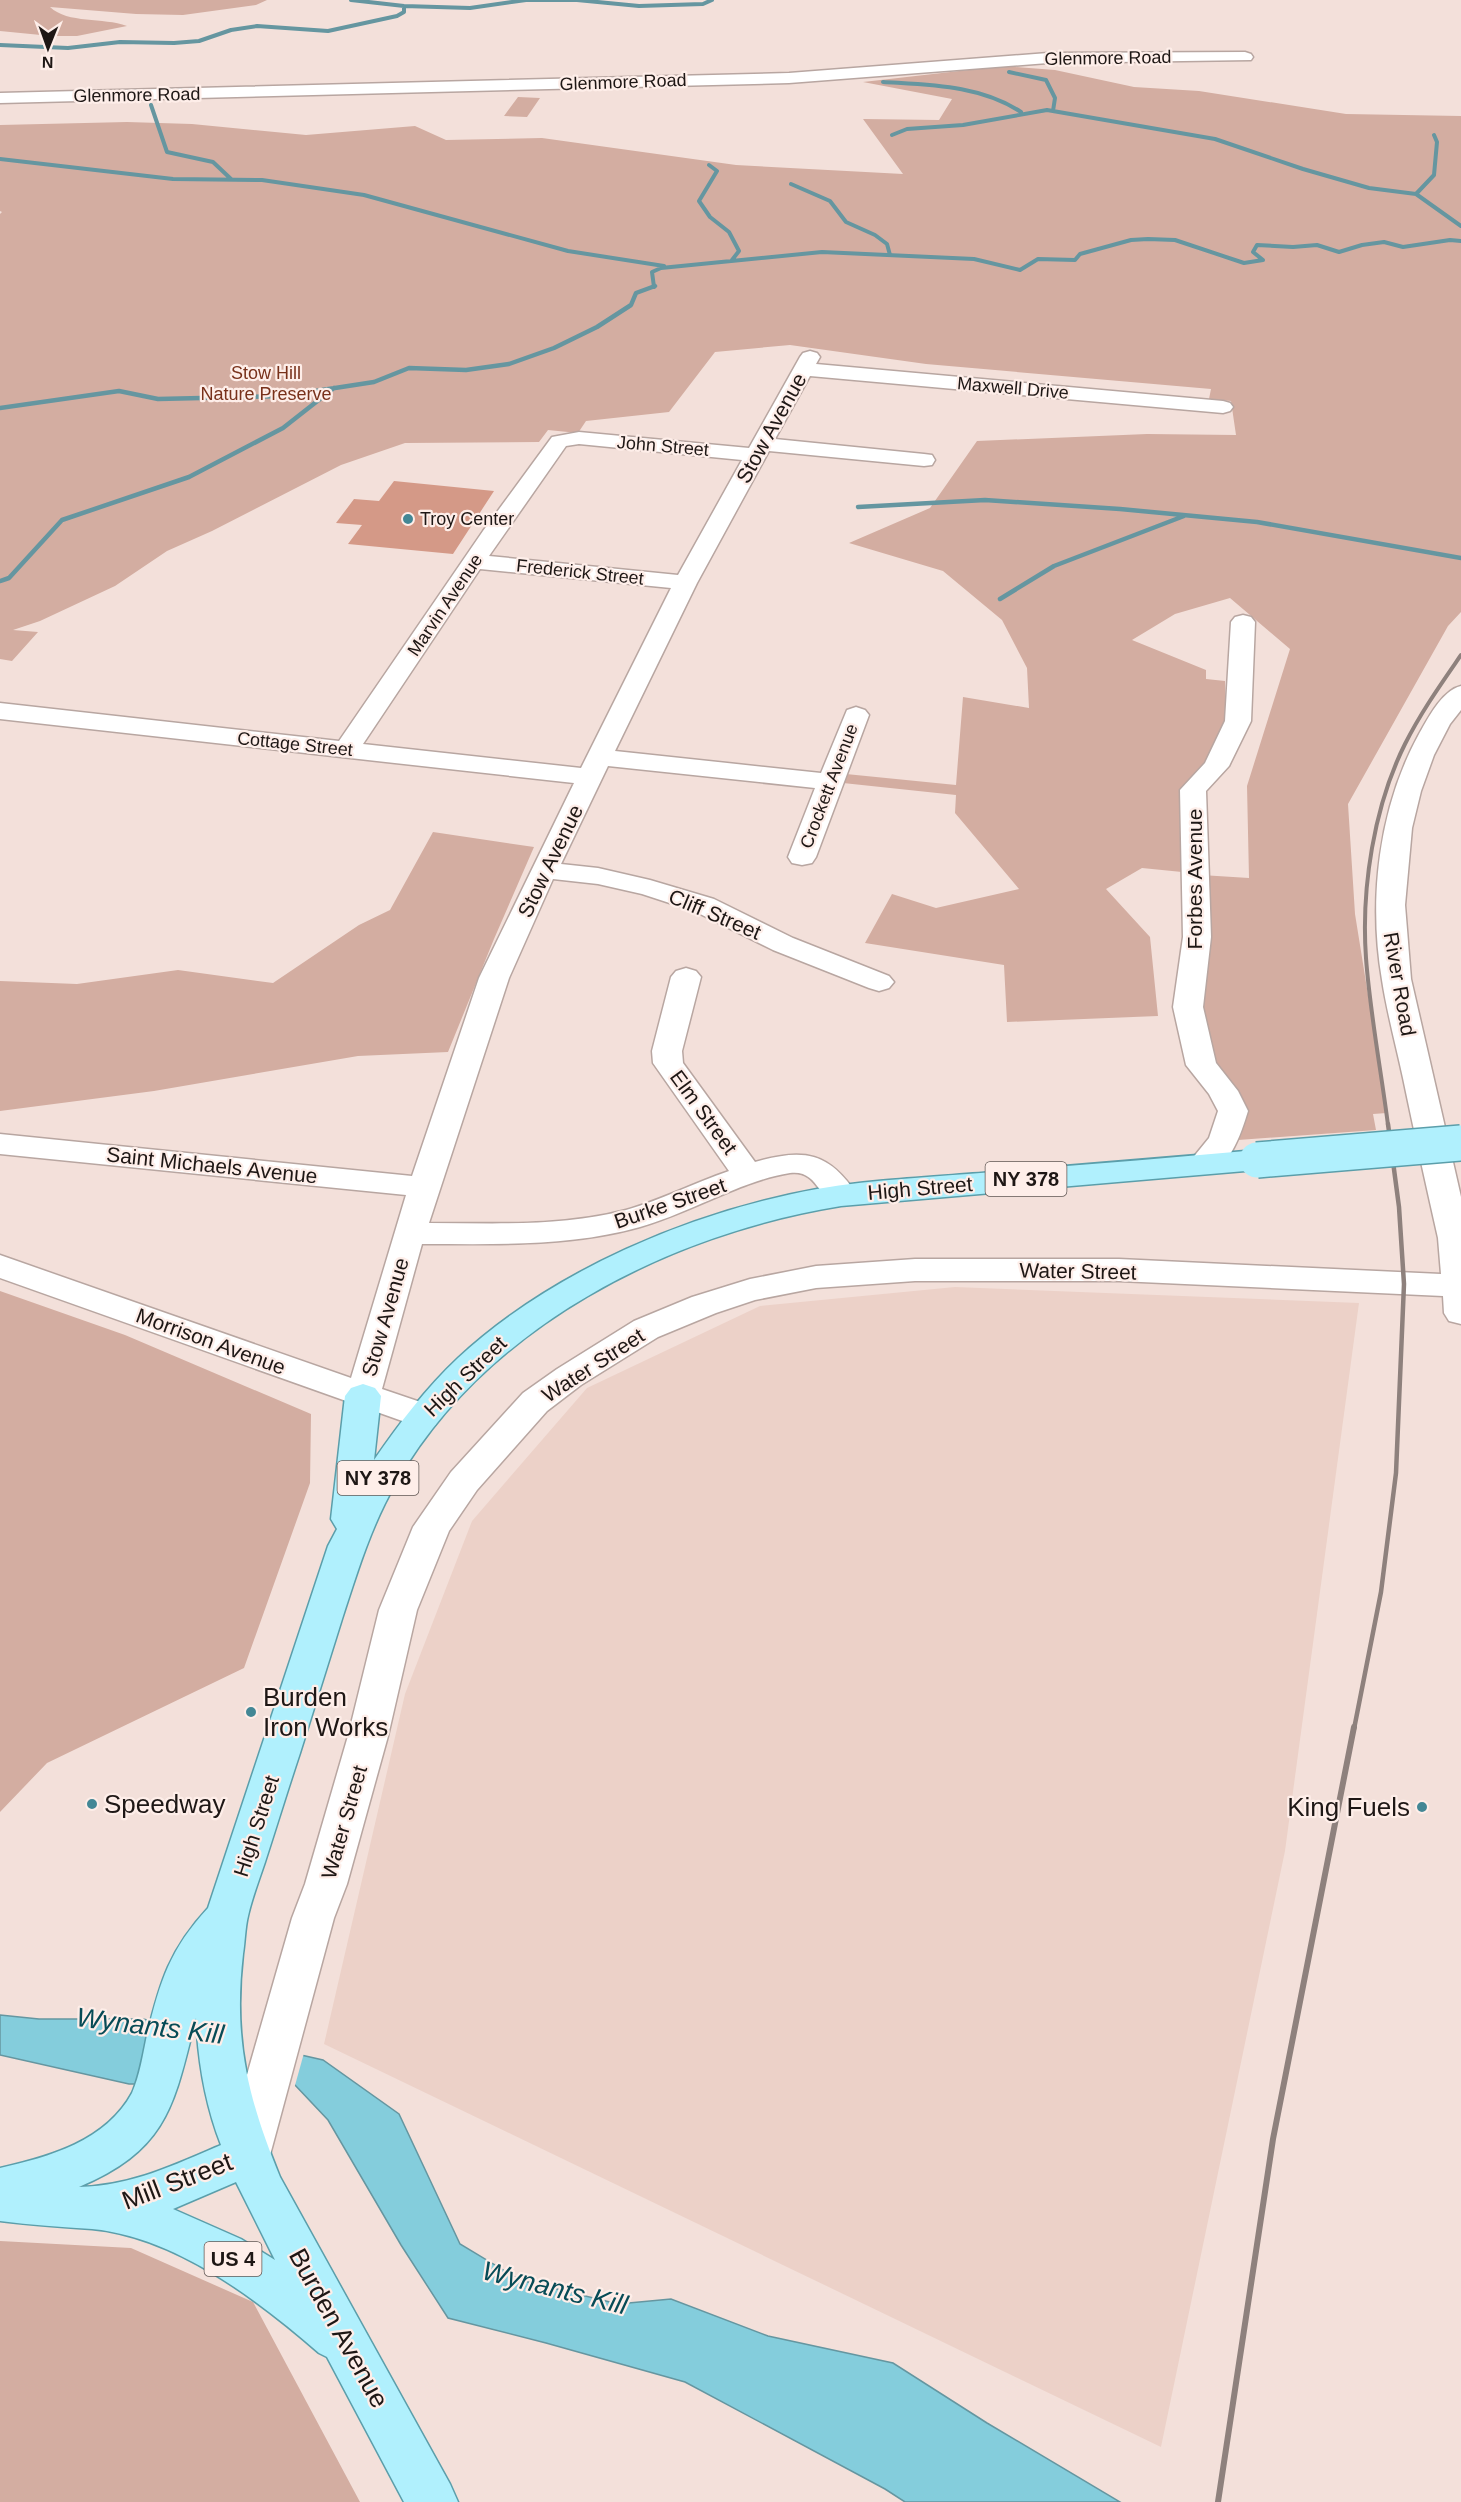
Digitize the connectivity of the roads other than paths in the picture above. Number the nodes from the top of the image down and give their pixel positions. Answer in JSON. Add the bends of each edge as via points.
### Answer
{"nodes":[{"id":1,"x":1245,"y":57,"type":"dead end"},
{"id":2,"x":0,"y":98,"type":"edge"},
{"id":3,"x":807,"y":363,"type":"joint"},
{"id":4,"x":1223,"y":408,"type":"dead end"},
{"id":5,"x":570,"y":438,"type":"joint"},
{"id":6,"x":759,"y":450,"type":"junction"},
{"id":7,"x":924,"y":460,"type":"dead end"},
{"id":8,"x":474,"y":561,"type":"junction"},
{"id":9,"x":686,"y":583,"type":"junction"},
{"id":10,"x":1243,"y":622,"type":"dead end"},
{"id":11,"x":1461,"y":693,"type":"edge"},
{"id":12,"x":0,"y":711,"type":"edge"},
{"id":13,"x":856,"y":715,"type":"dead end"},
{"id":14,"x":346,"y":750,"type":"junction"},
{"id":15,"x":596,"y":767,"type":"junction"},
{"id":16,"x":830,"y":782,"type":"junction"},
{"id":17,"x":802,"y":857,"type":"dead end"},
{"id":18,"x":544,"y":870,"type":"junction"},
{"id":19,"x":686,"y":977,"type":"dead end"},
{"id":20,"x":879,"y":982,"type":"dead end"},
{"id":21,"x":1461,"y":1143,"type":"edge"},
{"id":22,"x":0,"y":1144,"type":"edge"},
{"id":23,"x":1203,"y":1165,"type":"junction"},
{"id":24,"x":748,"y":1175,"type":"junction"},
{"id":25,"x":424,"y":1186,"type":"junction"},
{"id":26,"x":842,"y":1196,"type":"junction"},
{"id":27,"x":409,"y":1233,"type":"junction"},
{"id":28,"x":0,"y":1266,"type":"edge"},
{"id":29,"x":1460,"y":1300,"type":"edge"},
{"id":30,"x":363,"y":1396,"type":"junction"},
{"id":31,"x":422,"y":1416,"type":"junction"},
{"id":32,"x":347,"y":1546,"type":"junction"},
{"id":33,"x":200,"y":1990,"type":"junction"},
{"id":34,"x":246,"y":2094,"type":"junction"},
{"id":35,"x":247,"y":2155,"type":"junction"},
{"id":36,"x":0,"y":2189,"type":"edge"},
{"id":37,"x":0,"y":2200,"type":"edge"},
{"id":38,"x":93,"y":2208,"type":"junction"},
{"id":39,"x":352,"y":2351,"type":"junction"},
{"id":40,"x":432,"y":2502,"type":"edge"}],
"edges":[{"from":1,"to":2,"type":"street","name":"Glenmore Road","via":[[1048,58],[789,78]]},
{"from":3,"to":4,"type":"street","name":"Maxwell Drive"},
{"from":3,"to":6,"type":"street","name":"Stow Avenue"},
{"from":5,"to":6,"type":"street","name":"John Street"},
{"from":5,"to":8,"type":"street","name":"Marvin Avenue","via":[[556,444]]},
{"from":6,"to":7,"type":"street","name":"John Street"},
{"from":6,"to":9,"type":"street","name":"Stow Avenue"},
{"from":8,"to":9,"type":"street","name":"Frederick Street"},
{"from":8,"to":14,"type":"street","name":"Marvin Avenue"},
{"from":9,"to":15,"type":"street","name":"Stow Avenue"},
{"from":10,"to":23,"type":"street","name":"Forbes Avenue","via":[[1238,721],[1216,766],[1193,790],[1197,937],[1188,1007],[1201,1065],[1223,1090],[1233,1111],[1224,1140]]},
{"from":11,"to":29,"type":"street","name":"River Road","via":[[1425,742],[1404,805],[1396,832],[1389,915],[1396,979],[1454,1238]]},
{"from":12,"to":14,"type":"street","name":"Cottage Street"},
{"from":13,"to":16,"type":"street","name":"Crockett Avenue"},
{"from":14,"to":15,"type":"street","name":"Cottage Street"},
{"from":15,"to":16,"type":"street","name":"Cottage Street"},
{"from":15,"to":18,"type":"street","name":"Stow Avenue"},
{"from":16,"to":17,"type":"street","name":"Crockett Avenue"},
{"from":18,"to":20,"type":"street","name":"Cliff Street","via":[[598,876],[704,905],[783,944]]},
{"from":18,"to":25,"type":"street","name":"Stow Avenue","via":[[494,978]]},
{"from":19,"to":24,"type":"street","name":"Elm Street","via":[[667,1051],[668,1063]]},
{"from":21,"to":23,"type":"main road","name":"High Street","number":"NY 378","bridge":true},
{"from":22,"to":25,"type":"street","name":"Saint Michaels Avenue"},
{"from":23,"to":26,"type":"main road","name":"High Street","number":"NY 378"},
{"from":24,"to":26,"type":"street","name":"Burke Street","via":[[795,1163],[809,1164],[827,1176]]},
{"from":24,"to":27,"type":"street","name":"Burke Street","via":[[605,1225],[542,1233]]},
{"from":25,"to":27,"type":"street","name":"Stow Avenue"},
{"from":26,"to":31,"type":"main road","name":"High Street","number":"NY 378","via":[[714,1226],[591,1278],[491,1348]]},
{"from":27,"to":30,"type":"street","name":"Stow Avenue"},
{"from":28,"to":30,"type":"street","name":"Morrison Avenue"},
{"from":29,"to":34,"type":"street","name":"Water Street","via":[[1119,1270],[915,1270],[816,1276],[704,1305],[646,1329],[569,1377],[535,1402],[464,1481],[432,1527],[398,1610],[369,1736],[326,1884]]},
{"from":30,"to":31,"type":"street","name":"Morrison Avenue"},
{"from":30,"to":32,"type":"main road"},
{"from":31,"to":32,"type":"main road","name":"High Street","number":"NY 378","via":[[379,1477]]},
{"from":32,"to":33,"type":"main road","name":"High Street","number":"NY 378"},
{"from":33,"to":34,"type":"main road","name":"High Street","number":"NY 378","via":[[220,2059]]},
{"from":33,"to":36,"type":"main road","via":[[147,2108],[134,2126],[114,2145],[62,2172]]},
{"from":34,"to":35,"type":"main road","name":"High Street","number":"NY 378"},
{"from":35,"to":38,"type":"main road","name":"Mill Street","number":"US 4","via":[[154,2195]]},
{"from":35,"to":39,"type":"main road","name":"Burden Avenue","number":"US 4"},
{"from":37,"to":38,"type":"main road","name":"Mill Street","number":"US 4"},
{"from":38,"to":39,"type":"main road","number":"US 4","via":[[153,2222],[218,2250],[281,2290]]},
{"from":39,"to":40,"type":"main road","name":"Burden Avenue","number":"US 4"}]}
